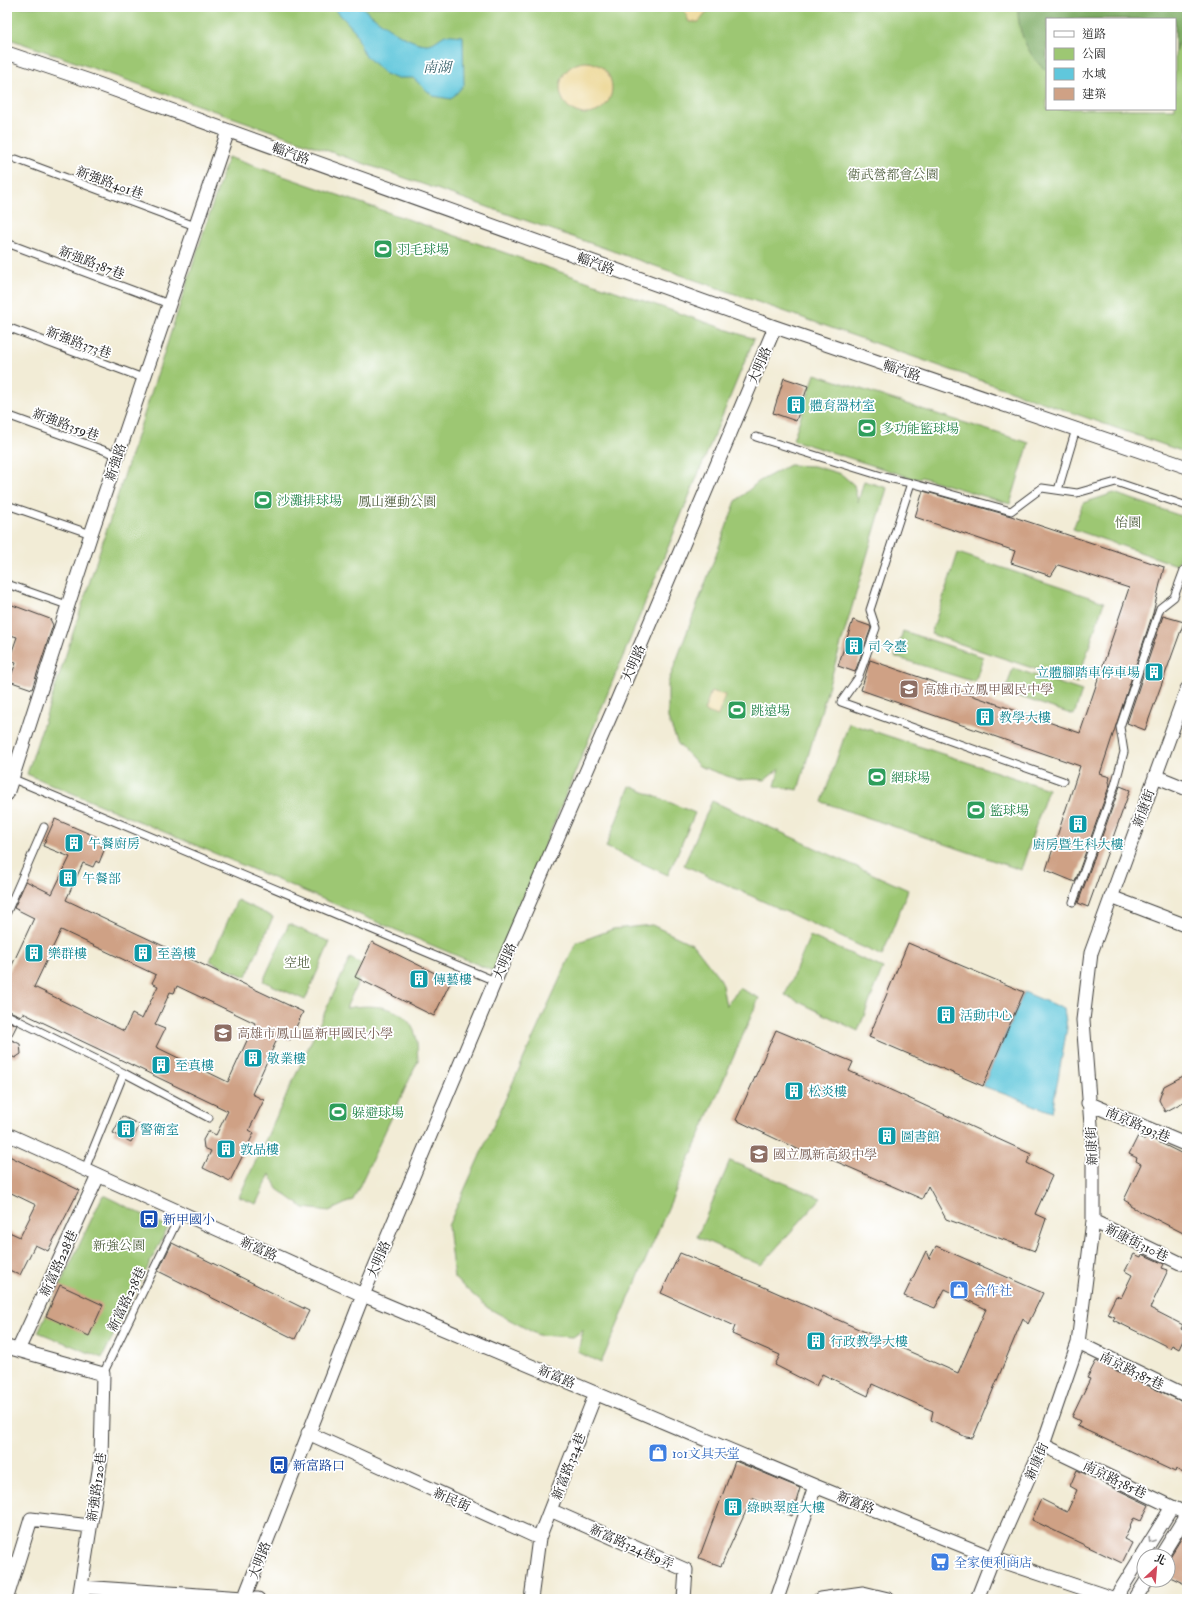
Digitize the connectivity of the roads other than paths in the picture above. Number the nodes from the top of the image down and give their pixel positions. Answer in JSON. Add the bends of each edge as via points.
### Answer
{"nodes":[{"id":1,"x":7,"y":53,"type":"edge"},
{"id":2,"x":228,"y":131,"type":"junction"},
{"id":3,"x":16,"y":160,"type":"dead end"},
{"id":4,"x":195,"y":226,"type":"junction"},
{"id":5,"x":7,"y":243,"type":"edge"},
{"id":6,"x":169,"y":304,"type":"junction"},
{"id":7,"x":7,"y":327,"type":"edge"},
{"id":8,"x":775,"y":327,"type":"junction"},
{"id":9,"x":143,"y":378,"type":"junction"},
{"id":10,"x":7,"y":415,"type":"edge"},
{"id":11,"x":1076,"y":429,"type":"junction"},
{"id":12,"x":756,"y":437,"type":"dead end"},
{"id":13,"x":117,"y":455,"type":"junction"},
{"id":14,"x":1187,"y":467,"type":"edge"},
{"id":15,"x":911,"y":483,"type":"junction"},
{"id":16,"x":1058,"y":490,"type":"junction"},
{"id":17,"x":7,"y":505,"type":"edge"},
{"id":18,"x":1187,"y":506,"type":"edge"},
{"id":19,"x":91,"y":534,"type":"junction"},
{"id":20,"x":1187,"y":568,"type":"edge"},
{"id":21,"x":7,"y":584,"type":"edge"},
{"id":22,"x":68,"y":605,"type":"junction"},
{"id":23,"x":1187,"y":689,"type":"edge"},
{"id":24,"x":1155,"y":776,"type":"junction"},
{"id":25,"x":10,"y":777,"type":"edge"},
{"id":26,"x":1063,"y":781,"type":"dead end"},
{"id":27,"x":1187,"y":788,"type":"edge"},
{"id":28,"x":7,"y":794,"type":"edge"},
{"id":29,"x":44,"y":827,"type":"dead end"},
{"id":30,"x":1111,"y":897,"type":"junction"},
{"id":31,"x":1073,"y":902,"type":"dead end"},
{"id":32,"x":7,"y":912,"type":"edge"},
{"id":33,"x":1187,"y":926,"type":"edge"},
{"id":34,"x":495,"y":981,"type":"junction"},
{"id":35,"x":7,"y":1015,"type":"edge"},
{"id":36,"x":124,"y":1073,"type":"junction"},
{"id":37,"x":1088,"y":1103,"type":"junction"},
{"id":38,"x":209,"y":1118,"type":"dead end"},
{"id":39,"x":7,"y":1134,"type":"edge"},
{"id":40,"x":1187,"y":1145,"type":"edge"},
{"id":41,"x":85,"y":1170,"type":"junction"},
{"id":42,"x":98,"y":1176,"type":"junction"},
{"id":43,"x":181,"y":1213,"type":"junction"},
{"id":44,"x":1093,"y":1221,"type":"junction"},
{"id":45,"x":1180,"y":1263,"type":"dead end"},
{"id":46,"x":362,"y":1295,"type":"junction"},
{"id":47,"x":1078,"y":1343,"type":"junction"},
{"id":48,"x":13,"y":1349,"type":"edge"},
{"id":49,"x":103,"y":1374,"type":"junction"},
{"id":50,"x":596,"y":1393,"type":"junction"},
{"id":51,"x":1187,"y":1396,"type":"edge"},
{"id":52,"x":308,"y":1434,"type":"junction"},
{"id":53,"x":1043,"y":1445,"type":"junction"},
{"id":54,"x":815,"y":1486,"type":"junction"},
{"id":55,"x":1172,"y":1506,"type":"junction"},
{"id":56,"x":550,"y":1510,"type":"junction"},
{"id":57,"x":1187,"y":1514,"type":"edge"},
{"id":58,"x":90,"y":1526,"type":"junction"},
{"id":59,"x":539,"y":1538,"type":"junction"},
{"id":60,"x":1167,"y":1548,"type":"edge"},
{"id":61,"x":993,"y":1558,"type":"junction"},
{"id":62,"x":1142,"y":1588,"type":"edge"},
{"id":63,"x":80,"y":1593,"type":"edge"},
{"id":64,"x":7,"y":1597,"type":"edge"},
{"id":65,"x":244,"y":1598,"type":"edge"},
{"id":66,"x":258,"y":1599,"type":"edge"},
{"id":67,"x":531,"y":1599,"type":"edge"},
{"id":68,"x":684,"y":1599,"type":"edge"},
{"id":69,"x":777,"y":1599,"type":"edge"},
{"id":70,"x":820,"y":1599,"type":"edge"},
{"id":71,"x":888,"y":1599,"type":"edge"},
{"id":72,"x":977,"y":1599,"type":"edge"},
{"id":73,"x":1115,"y":1599,"type":"edge"},
{"id":74,"x":1135,"y":1599,"type":"edge"}],
"edges":[{"from":1,"to":2,"type":"street","name":"輜汽路"},
{"from":2,"to":4,"type":"street","name":"新強路"},
{"from":2,"to":8,"type":"street","name":"輜汽路"},
{"from":3,"to":4,"type":"lane","name":"新強路401巷"},
{"from":4,"to":6,"type":"street","name":"新強路"},
{"from":5,"to":6,"type":"lane","name":"新強路387巷"},
{"from":6,"to":9,"type":"street","name":"新強路"},
{"from":7,"to":9,"type":"lane","name":"新強路373巷"},
{"from":8,"to":11,"type":"street","name":"輜汽路"},
{"from":8,"to":34,"type":"street","name":"大明路"},
{"from":9,"to":13,"type":"street","name":"新強路"},
{"from":10,"to":13,"type":"lane","name":"新強路359巷"},
{"from":11,"to":14,"type":"street","name":"輜汽路"},
{"from":11,"to":16,"type":"lane"},
{"from":12,"to":15,"type":"lane"},
{"from":13,"to":19,"type":"street","name":"新強路"},
{"from":15,"to":16,"type":"lane","via":[[1011,511],[1042,488]]},
{"from":15,"to":26,"type":"lane","via":[[870,610],[876,628],[858,678],[841,702]]},
{"from":16,"to":18,"type":"lane","via":[[1077,493],[1116,482]]},
{"from":17,"to":19,"type":"lane"},
{"from":19,"to":22,"type":"street","name":"新強路"},
{"from":20,"to":31,"type":"lane","via":[[1174,597],[1160,608],[1120,727],[1124,752],[1115,785]]},
{"from":21,"to":22,"type":"lane"},
{"from":22,"to":25,"type":"street","name":"新強路"},
{"from":23,"to":24,"type":"street","name":"新康街"},
{"from":24,"to":27,"type":"street"},
{"from":24,"to":30,"type":"street","name":"新康街"},
{"from":25,"to":28,"type":"street","name":"新強路"},
{"from":25,"to":34,"type":"lane"},
{"from":29,"to":32,"type":"lane"},
{"from":30,"to":33,"type":"street"},
{"from":30,"to":37,"type":"street","name":"新康街","via":[[1090,953],[1083,1020]]},
{"from":34,"to":46,"type":"street","name":"大明路"},
{"from":35,"to":36,"type":"lane"},
{"from":36,"to":38,"type":"lane"},
{"from":36,"to":41,"type":"lane"},
{"from":37,"to":40,"type":"street","name":"南京路393巷"},
{"from":37,"to":44,"type":"street","name":"新康街","via":[[1093,1151]]},
{"from":39,"to":41,"type":"street","name":"新富路"},
{"from":41,"to":42,"type":"street","name":"新富路"},
{"from":42,"to":43,"type":"street","name":"新富路"},
{"from":42,"to":48,"type":"street","name":"新富路228巷"},
{"from":43,"to":46,"type":"street","name":"新富路"},
{"from":43,"to":49,"type":"lane","name":"新富路238巷"},
{"from":44,"to":45,"type":"street","name":"新康街310巷"},
{"from":44,"to":47,"type":"street","name":"新康街"},
{"from":46,"to":50,"type":"street","name":"新富路"},
{"from":46,"to":52,"type":"street","name":"大明路"},
{"from":47,"to":51,"type":"street","name":"南京路387巷"},
{"from":47,"to":53,"type":"street","name":"新康街"},
{"from":48,"to":49,"type":"street"},
{"from":49,"to":58,"type":"street","name":"新強路120巷","via":[[101,1458]]},
{"from":50,"to":54,"type":"street","name":"新富路"},
{"from":50,"to":56,"type":"street","name":"新富路324巷"},
{"from":52,"to":59,"type":"street","name":"新民街"},
{"from":52,"to":65,"type":"street","name":"大明路"},
{"from":53,"to":55,"type":"street","name":"南京路385巷"},
{"from":53,"to":61,"type":"street","name":"新康街"},
{"from":54,"to":61,"type":"street","name":"新富路"},
{"from":54,"to":69,"type":"street"},
{"from":55,"to":57,"type":"street","name":"南京路385巷"},
{"from":55,"to":73,"type":"street","one_way":true},
{"from":56,"to":59,"type":"street","name":"新富路324巷"},
{"from":56,"to":68,"type":"street","name":"新富路324巷9弄","via":[[686,1570]]},
{"from":57,"to":60,"type":"street"},
{"from":58,"to":63,"type":"street","name":"新強路120巷"},
{"from":58,"to":64,"type":"street","via":[[31,1519]]},
{"from":59,"to":67,"type":"street"},
{"from":61,"to":72,"type":"street","name":"新康街"},
{"from":61,"to":73,"type":"street","name":"新富路"},
{"from":62,"to":74,"type":"street"},
{"from":63,"to":65,"type":"street"},
{"from":65,"to":66,"type":"street"},
{"from":70,"to":71,"type":"street","via":[[863,1593]]}]}
